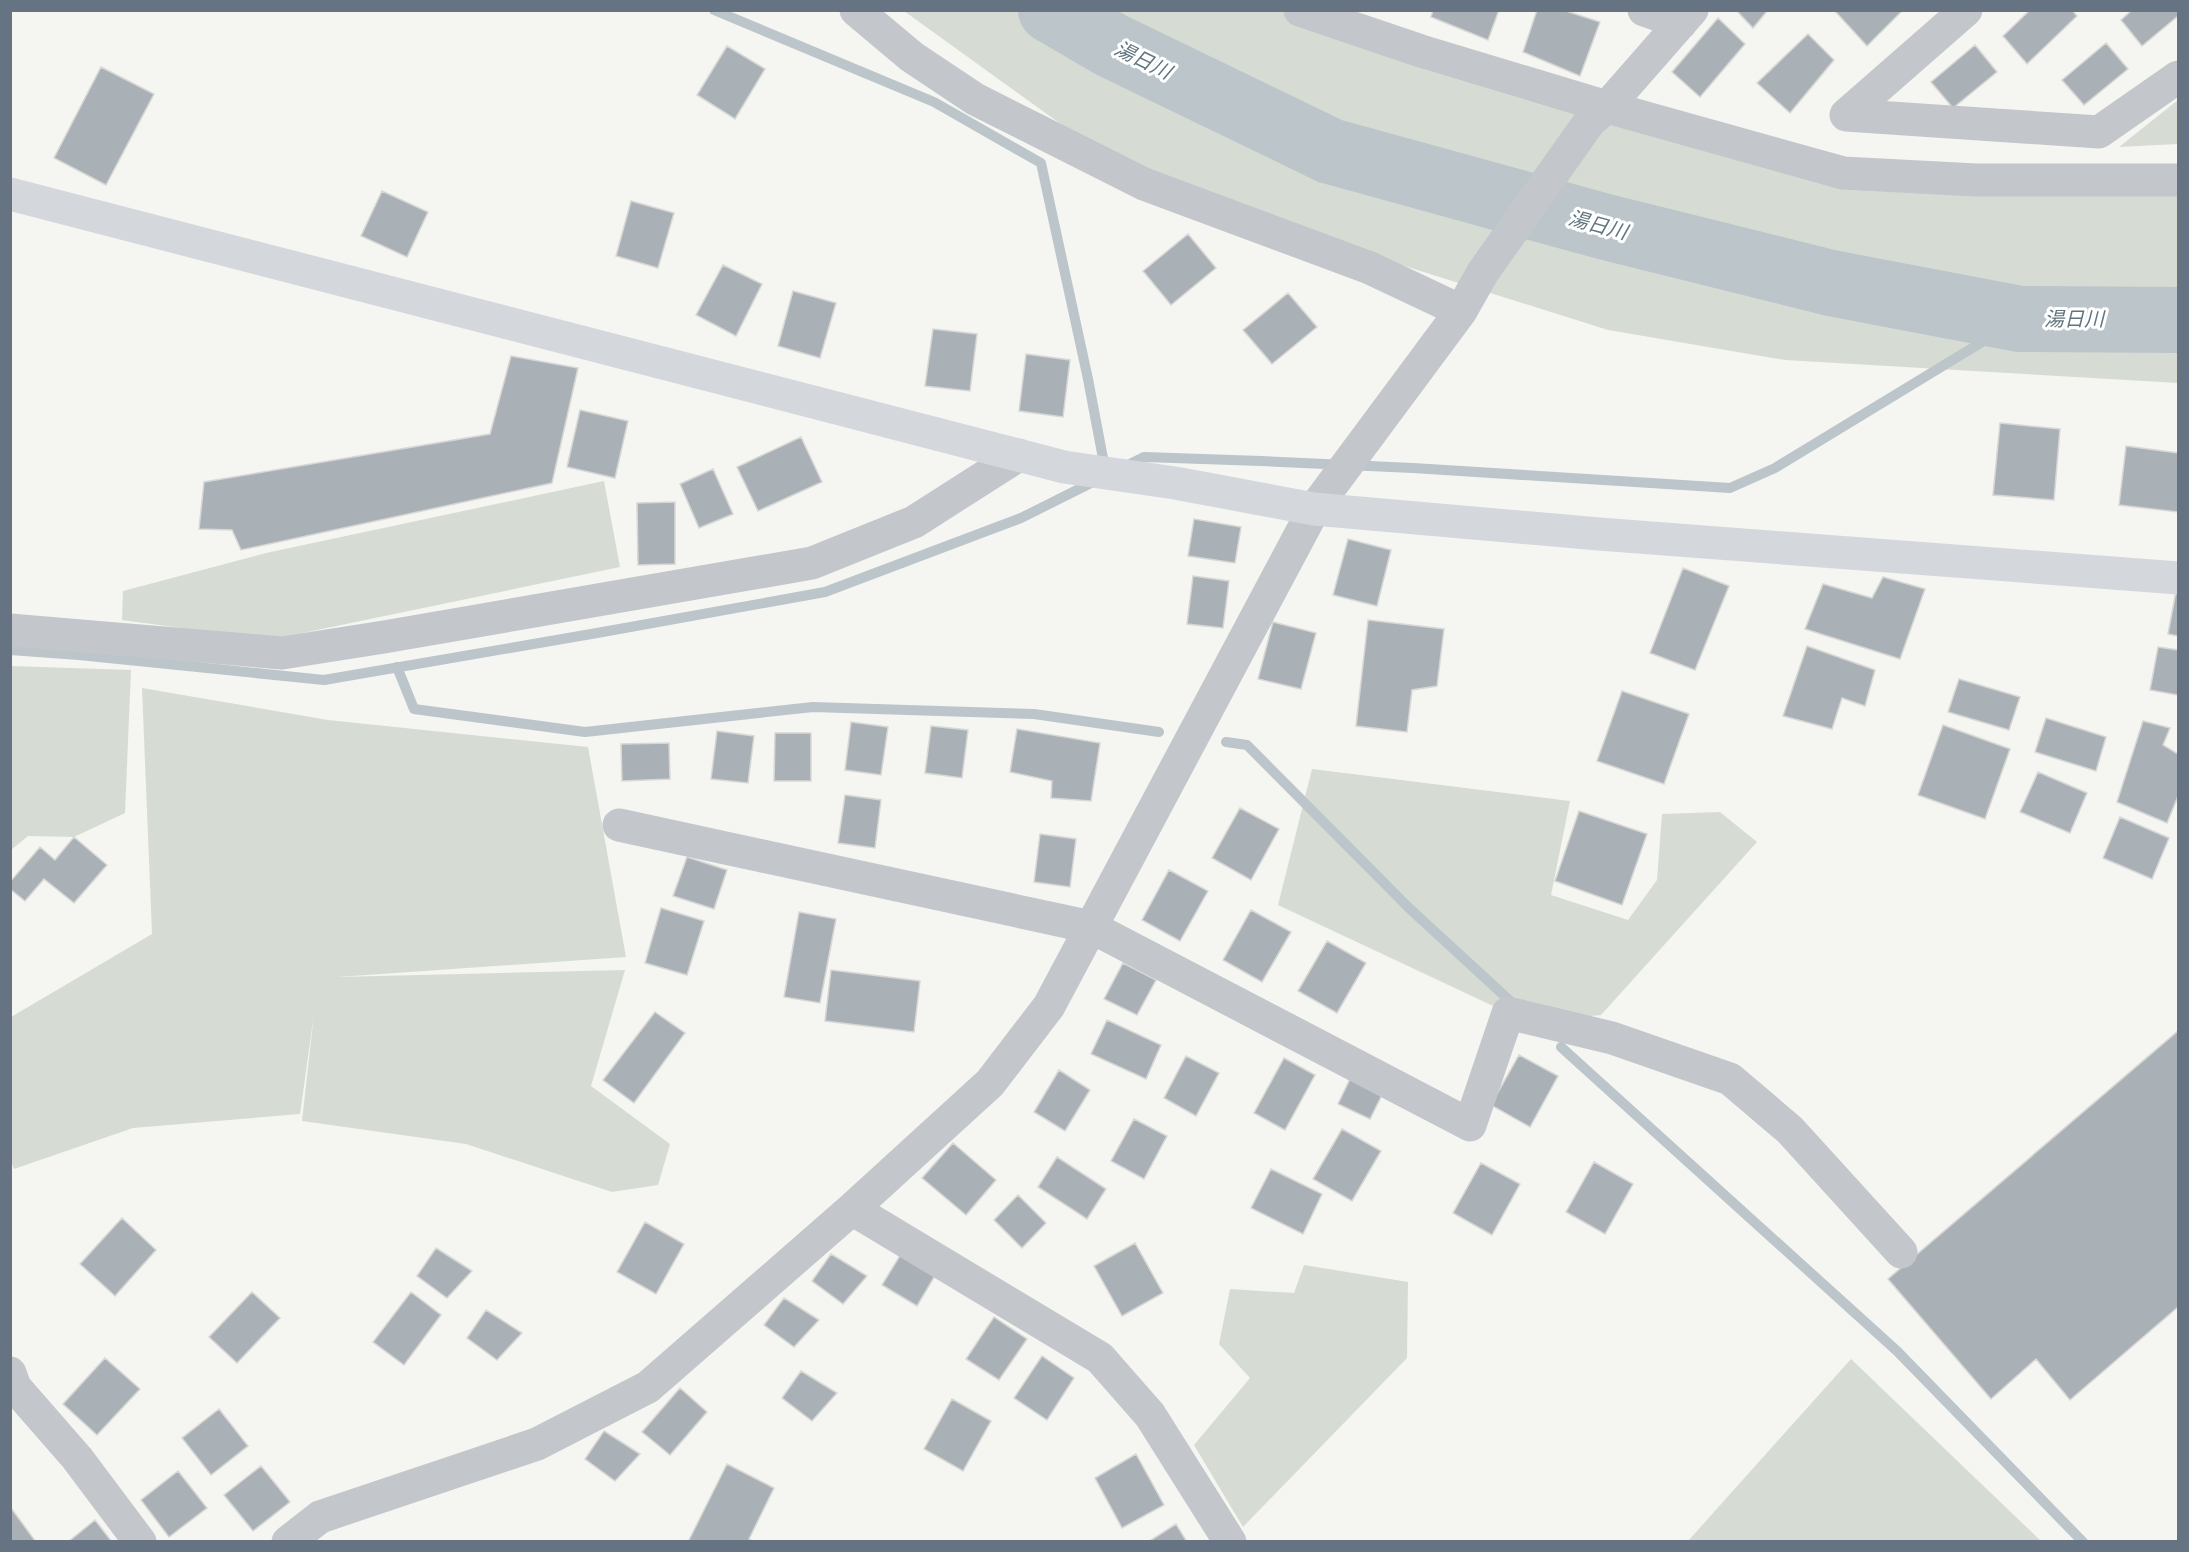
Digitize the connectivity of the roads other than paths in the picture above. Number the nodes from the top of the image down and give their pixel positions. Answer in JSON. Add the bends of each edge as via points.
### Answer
{"nodes":[{"id":1,"x":856,"y":10,"type":"edge"},
{"id":2,"x":1300,"y":10,"type":"edge"},
{"id":3,"x":1644,"y":10,"type":"edge"},
{"id":4,"x":1966,"y":10,"type":"edge"},
{"id":5,"x":1687,"y":17,"type":"edge"},
{"id":6,"x":2178,"y":76,"type":"edge"},
{"id":7,"x":1599,"y":114,"type":"junction"},
{"id":8,"x":2178,"y":180,"type":"edge"},
{"id":9,"x":10,"y":194,"type":"edge"},
{"id":10,"x":1461,"y":311,"type":"junction"},
{"id":11,"x":1018,"y":454,"type":"junction"},
{"id":12,"x":1322,"y":498,"type":"junction"},
{"id":13,"x":2178,"y":578,"type":"edge"},
{"id":14,"x":10,"y":630,"type":"edge"},
{"id":15,"x":619,"y":825,"type":"dead end"},
{"id":16,"x":1091,"y":927,"type":"junction"},
{"id":17,"x":852,"y":1209,"type":"junction"},
{"id":18,"x":1901,"y":1252,"type":"dead end"},
{"id":19,"x":10,"y":1373,"type":"edge"},
{"id":20,"x":140,"y":1542,"type":"edge"},
{"id":21,"x":288,"y":1542,"type":"edge"},
{"id":22,"x":1230,"y":1542,"type":"edge"}],
"edges":[{"from":1,"to":10,"type":"street","via":[[912,57],[975,99],[1133,179],[1370,268]]},
{"from":2,"to":7,"type":"street"},
{"from":3,"to":5,"type":"street"},
{"from":4,"to":6,"type":"street","via":[[1846,115],[2099,132]]},
{"from":5,"to":7,"type":"street"},
{"from":7,"to":8,"type":"street","via":[[1844,172],[1976,180]]},
{"from":7,"to":10,"type":"street","via":[[1483,272]]},
{"from":9,"to":11,"type":"street"},
{"from":10,"to":12,"type":"street"},
{"from":11,"to":12,"type":"street","via":[[1064,467]]},
{"from":11,"to":14,"type":"street","via":[[914,522],[812,563],[282,653]]},
{"from":12,"to":13,"type":"street","via":[[1599,534]]},
{"from":12,"to":16,"type":"street"},
{"from":15,"to":16,"type":"street"},
{"from":16,"to":17,"type":"street","via":[[1049,1006],[990,1083]]},
{"from":16,"to":18,"type":"street","via":[[1470,1125],[1508,1013],[1612,1038],[1730,1079],[1790,1130]]},
{"from":17,"to":21,"type":"street","via":[[648,1387],[537,1444],[320,1517]]},
{"from":17,"to":22,"type":"street","via":[[1100,1358],[1150,1415]]},
{"from":19,"to":20,"type":"street","via":[[15,1387],[77,1458]]}]}
